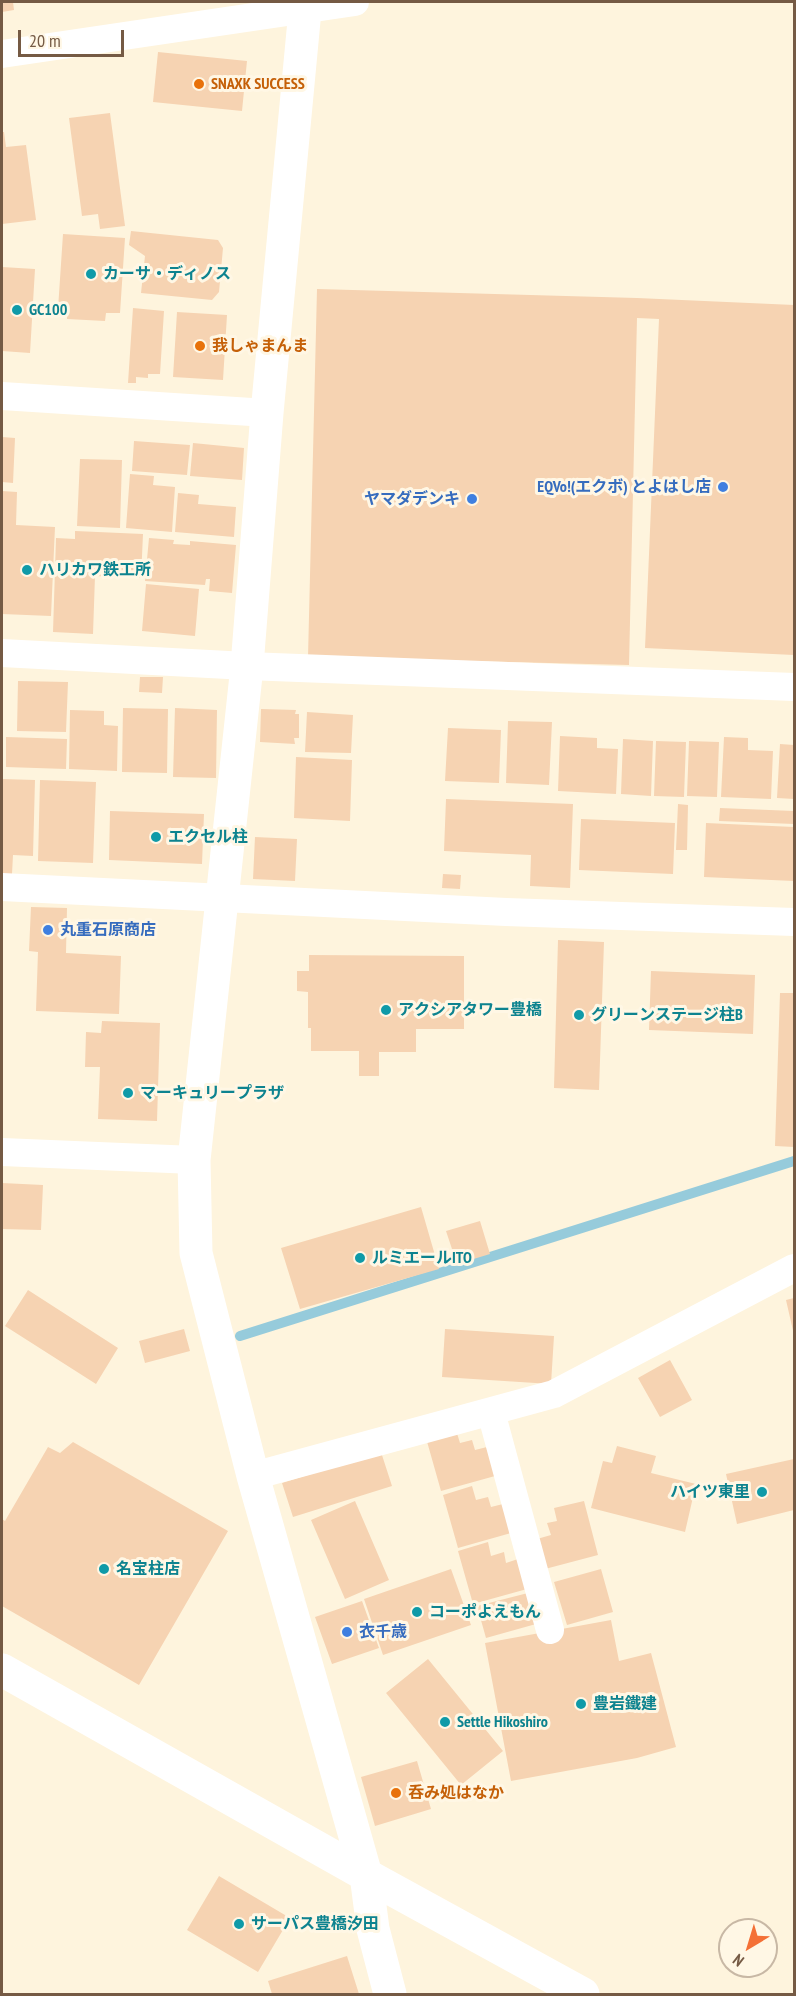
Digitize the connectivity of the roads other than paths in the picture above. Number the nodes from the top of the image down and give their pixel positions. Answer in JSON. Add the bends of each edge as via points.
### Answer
{"nodes":[{"id":1,"x":356,"y":2,"type":"edge"},
{"id":2,"x":304,"y":6,"type":"edge"},
{"id":3,"x":2,"y":54,"type":"edge"},
{"id":4,"x":2,"y":396,"type":"edge"},
{"id":5,"x":267,"y":413,"type":"junction"},
{"id":6,"x":2,"y":653,"type":"edge"},
{"id":7,"x":247,"y":666,"type":"junction"},
{"id":8,"x":795,"y":687,"type":"edge"},
{"id":9,"x":2,"y":888,"type":"edge"},
{"id":10,"x":223,"y":897,"type":"junction"},
{"id":11,"x":795,"y":922,"type":"edge"},
{"id":12,"x":2,"y":1152,"type":"edge"},
{"id":13,"x":194,"y":1160,"type":"junction"},
{"id":14,"x":795,"y":1268,"type":"edge"},
{"id":15,"x":491,"y":1412,"type":"junction"},
{"id":16,"x":253,"y":1476,"type":"junction"},
{"id":17,"x":550,"y":1630,"type":"dead end"},
{"id":18,"x":2,"y":1670,"type":"edge"},
{"id":19,"x":366,"y":1875,"type":"junction"},
{"id":20,"x":390,"y":1995,"type":"edge"},
{"id":21,"x":583,"y":1995,"type":"edge"}],
"edges":[{"from":1,"to":2,"type":"street"},
{"from":2,"to":3,"type":"street"},
{"from":2,"to":5,"type":"street"},
{"from":4,"to":5,"type":"street"},
{"from":5,"to":7,"type":"street"},
{"from":6,"to":7,"type":"street"},
{"from":7,"to":8,"type":"street"},
{"from":7,"to":10,"type":"street"},
{"from":9,"to":10,"type":"street"},
{"from":10,"to":11,"type":"street"},
{"from":10,"to":13,"type":"street"},
{"from":12,"to":13,"type":"street"},
{"from":13,"to":16,"type":"street","via":[[196,1253]]},
{"from":14,"to":15,"type":"street","via":[[554,1394]]},
{"from":15,"to":16,"type":"street"},
{"from":15,"to":17,"type":"street"},
{"from":16,"to":19,"type":"street"},
{"from":18,"to":19,"type":"street"},
{"from":19,"to":20,"type":"street","via":[[373,1929]]},
{"from":19,"to":21,"type":"street"}]}
